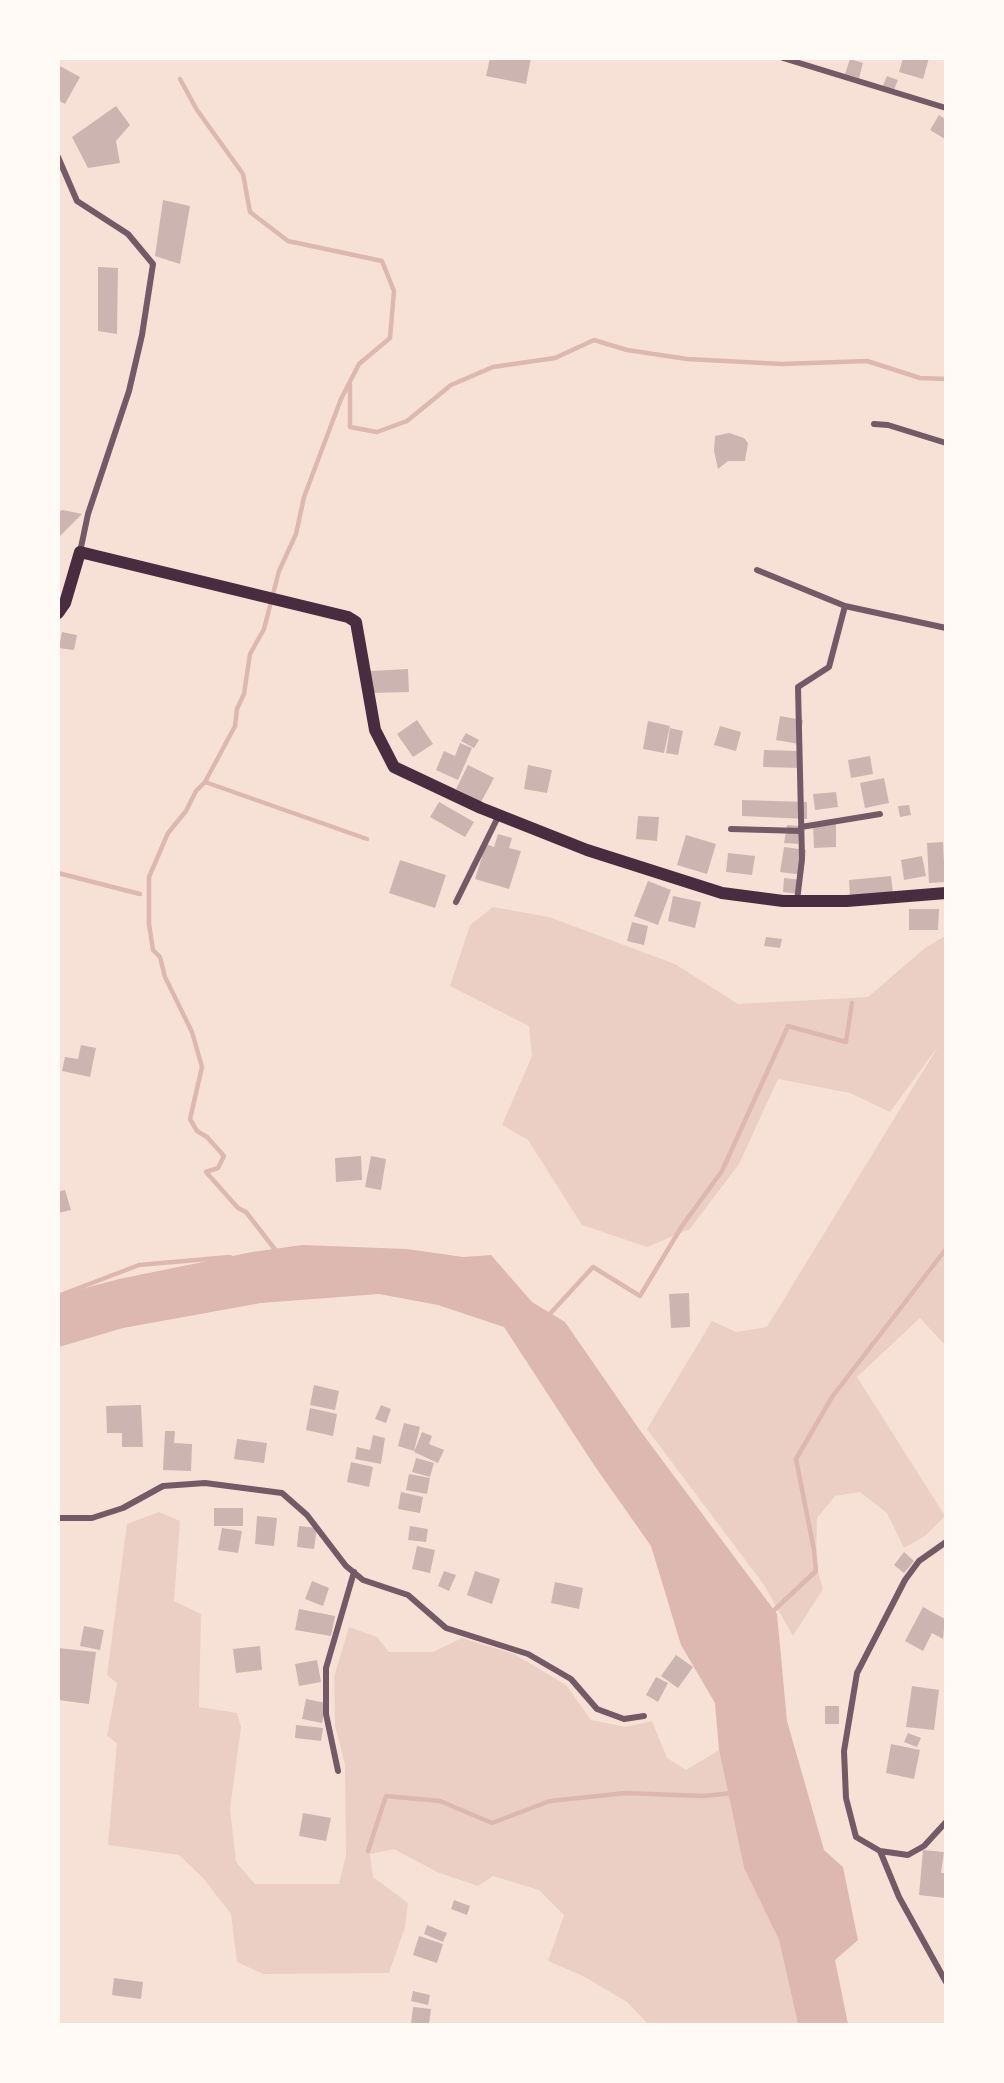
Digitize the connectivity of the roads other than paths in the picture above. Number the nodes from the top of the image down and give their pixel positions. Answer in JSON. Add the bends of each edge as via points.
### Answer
{"nodes":[{"id":1,"x":786,"y":59,"type":"edge"},
{"id":2,"x":945,"y":108,"type":"edge"},
{"id":3,"x":58,"y":157,"type":"edge"},
{"id":4,"x":874,"y":424,"type":"dead end"},
{"id":5,"x":945,"y":443,"type":"edge"},
{"id":6,"x":80,"y":552,"type":"junction"},
{"id":7,"x":757,"y":570,"type":"dead end"},
{"id":8,"x":845,"y":606,"type":"junction"},
{"id":9,"x":58,"y":613,"type":"edge"},
{"id":10,"x":945,"y":628,"type":"edge"},
{"id":11,"x":880,"y":814,"type":"dead end"},
{"id":12,"x":499,"y":815,"type":"junction"},
{"id":13,"x":730,"y":829,"type":"dead end"},
{"id":14,"x":801,"y":829,"type":"junction"},
{"id":15,"x":945,"y":893,"type":"edge"},
{"id":16,"x":797,"y":901,"type":"junction"},
{"id":17,"x":456,"y":902,"type":"dead end"},
{"id":18,"x":58,"y":1518,"type":"edge"},
{"id":19,"x":945,"y":1542,"type":"edge"},
{"id":20,"x":354,"y":1572,"type":"junction"},
{"id":21,"x":644,"y":1716,"type":"dead end"},
{"id":22,"x":338,"y":1771,"type":"dead end"},
{"id":23,"x":945,"y":1822,"type":"edge"},
{"id":24,"x":880,"y":1851,"type":"junction"},
{"id":25,"x":945,"y":1982,"type":"edge"}],
"edges":[{"from":1,"to":2,"type":"street"},
{"from":3,"to":6,"type":"street","via":[[77,201],[129,234],[153,264],[129,391],[88,514]]},
{"from":4,"to":5,"type":"street"},
{"from":6,"to":9,"type":"main road"},
{"from":6,"to":12,"type":"main road","via":[[348,616],[356,622],[375,730],[394,767]]},
{"from":7,"to":8,"type":"street"},
{"from":8,"to":10,"type":"street"},
{"from":8,"to":14,"type":"street","via":[[829,667],[798,687]]},
{"from":11,"to":14,"type":"street"},
{"from":12,"to":16,"type":"main road","via":[[587,850],[722,893]]},
{"from":12,"to":17,"type":"street"},
{"from":13,"to":14,"type":"street"},
{"from":14,"to":16,"type":"street"},
{"from":15,"to":16,"type":"main road"},
{"from":18,"to":20,"type":"street","via":[[92,1518],[123,1508],[163,1486],[205,1483],[282,1493],[307,1515]]},
{"from":19,"to":24,"type":"street","via":[[919,1561],[905,1580],[857,1673],[844,1751],[846,1798],[856,1837]]},
{"from":20,"to":21,"type":"street","via":[[363,1580],[408,1595],[446,1628],[528,1654],[571,1679],[597,1709],[624,1719]]},
{"from":20,"to":22,"type":"street","via":[[326,1668],[326,1714]]},
{"from":23,"to":24,"type":"street","via":[[924,1846],[908,1855]]},
{"from":24,"to":25,"type":"street","via":[[899,1897]]}]}
